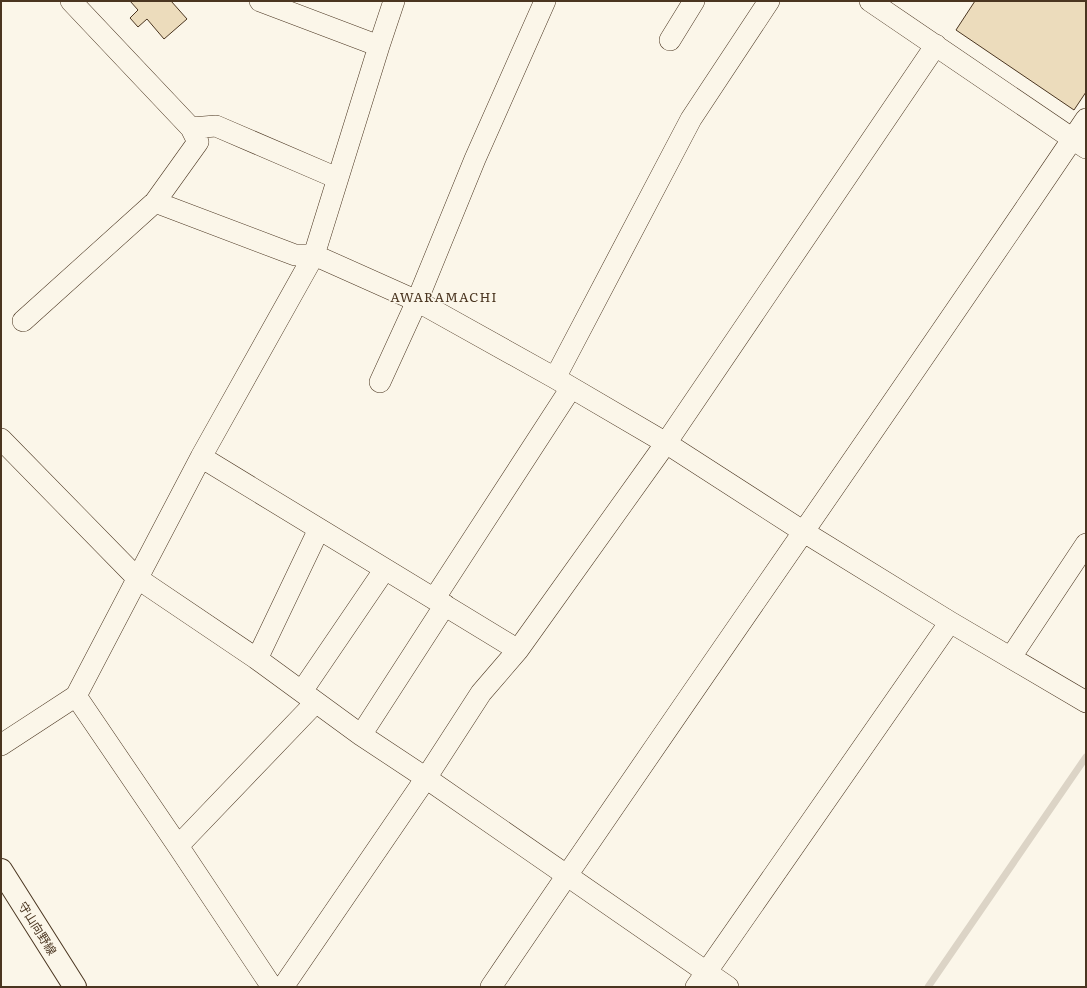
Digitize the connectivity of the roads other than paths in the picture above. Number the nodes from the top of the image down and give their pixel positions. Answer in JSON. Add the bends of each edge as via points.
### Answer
{"nodes":[{"id":1,"x":71,"y":1,"type":"edge"},
{"id":2,"x":260,"y":1,"type":"edge"},
{"id":3,"x":394,"y":1,"type":"edge"},
{"id":4,"x":545,"y":1,"type":"edge"},
{"id":5,"x":694,"y":1,"type":"edge"},
{"id":6,"x":769,"y":1,"type":"edge"},
{"id":7,"x":870,"y":1,"type":"edge"},
{"id":8,"x":670,"y":40,"type":"dead end"},
{"id":9,"x":936,"y":45,"type":"junction"},
{"id":10,"x":378,"y":46,"type":"junction"},
{"id":11,"x":1086,"y":119,"type":"edge"},
{"id":12,"x":191,"y":128,"type":"junction"},
{"id":13,"x":1079,"y":144,"type":"edge"},
{"id":14,"x":337,"y":178,"type":"junction"},
{"id":15,"x":155,"y":202,"type":"junction"},
{"id":16,"x":314,"y":255,"type":"junction"},
{"id":17,"x":416,"y":301,"type":"junction"},
{"id":18,"x":23,"y":321,"type":"dead end"},
{"id":19,"x":380,"y":382,"type":"dead end"},
{"id":20,"x":563,"y":383,"type":"junction"},
{"id":21,"x":1,"y":439,"type":"edge"},
{"id":22,"x":666,"y":444,"type":"junction"},
{"id":23,"x":201,"y":457,"type":"junction"},
{"id":24,"x":319,"y":528,"type":"junction"},
{"id":25,"x":804,"y":532,"type":"junction"},
{"id":26,"x":1086,"y":544,"type":"edge"},
{"id":27,"x":385,"y":569,"type":"junction"},
{"id":28,"x":137,"y":578,"type":"junction"},
{"id":29,"x":440,"y":602,"type":"junction"},
{"id":30,"x":950,"y":622,"type":"junction"},
{"id":31,"x":518,"y":650,"type":"junction"},
{"id":32,"x":1011,"y":658,"type":"junction"},
{"id":33,"x":257,"y":659,"type":"junction"},
{"id":34,"x":76,"y":696,"type":"junction"},
{"id":35,"x":309,"y":696,"type":"junction"},
{"id":36,"x":1086,"y":702,"type":"edge"},
{"id":37,"x":361,"y":735,"type":"junction"},
{"id":38,"x":1,"y":745,"type":"edge"},
{"id":39,"x":426,"y":778,"type":"junction"},
{"id":40,"x":178,"y":846,"type":"junction"},
{"id":41,"x":1,"y":870,"type":"edge"},
{"id":42,"x":566,"y":875,"type":"junction"},
{"id":43,"x":701,"y":979,"type":"edge"},
{"id":44,"x":76,"y":987,"type":"edge"},
{"id":45,"x":272,"y":987,"type":"edge"},
{"id":46,"x":283,"y":987,"type":"edge"},
{"id":47,"x":490,"y":987,"type":"edge"},
{"id":48,"x":728,"y":987,"type":"edge"}],
"edges":[{"from":1,"to":12,"type":"street"},
{"from":2,"to":10,"type":"street"},
{"from":3,"to":10,"type":"street"},
{"from":4,"to":17,"type":"street"},
{"from":5,"to":8,"type":"street"},
{"from":6,"to":20,"type":"street","via":[[691,120]]},
{"from":7,"to":9,"type":"street"},
{"from":9,"to":13,"type":"street"},
{"from":9,"to":22,"type":"street"},
{"from":10,"to":14,"type":"street"},
{"from":11,"to":13,"type":"street"},
{"from":12,"to":14,"type":"street","via":[[216,126]]},
{"from":12,"to":15,"type":"street","via":[[198,142]]},
{"from":13,"to":25,"type":"street"},
{"from":14,"to":16,"type":"street"},
{"from":15,"to":16,"type":"street","via":[[295,255]]},
{"from":15,"to":18,"type":"street"},
{"from":16,"to":17,"type":"street"},
{"from":16,"to":23,"type":"street"},
{"from":17,"to":19,"type":"street"},
{"from":17,"to":20,"type":"street"},
{"from":20,"to":22,"type":"street"},
{"from":20,"to":29,"type":"street"},
{"from":21,"to":28,"type":"street"},
{"from":22,"to":25,"type":"street"},
{"from":22,"to":31,"type":"street"},
{"from":23,"to":24,"type":"street"},
{"from":23,"to":28,"type":"street"},
{"from":24,"to":27,"type":"street"},
{"from":24,"to":33,"type":"street"},
{"from":25,"to":30,"type":"street"},
{"from":25,"to":42,"type":"street"},
{"from":26,"to":32,"type":"street"},
{"from":27,"to":29,"type":"street"},
{"from":27,"to":35,"type":"street"},
{"from":28,"to":33,"type":"street"},
{"from":28,"to":34,"type":"street"},
{"from":29,"to":31,"type":"street"},
{"from":29,"to":37,"type":"street"},
{"from":30,"to":32,"type":"street"},
{"from":30,"to":43,"type":"street"},
{"from":31,"to":39,"type":"street","via":[[481,693]]},
{"from":32,"to":36,"type":"street"},
{"from":33,"to":35,"type":"street"},
{"from":34,"to":38,"type":"street"},
{"from":34,"to":40,"type":"street"},
{"from":35,"to":37,"type":"street"},
{"from":35,"to":40,"type":"street"},
{"from":37,"to":39,"type":"street"},
{"from":39,"to":42,"type":"street"},
{"from":39,"to":46,"type":"street"},
{"from":40,"to":45,"type":"street"},
{"from":41,"to":44,"type":"main road","name":"守山向野線"},
{"from":42,"to":43,"type":"street"},
{"from":42,"to":47,"type":"street"},
{"from":43,"to":48,"type":"street"}]}
